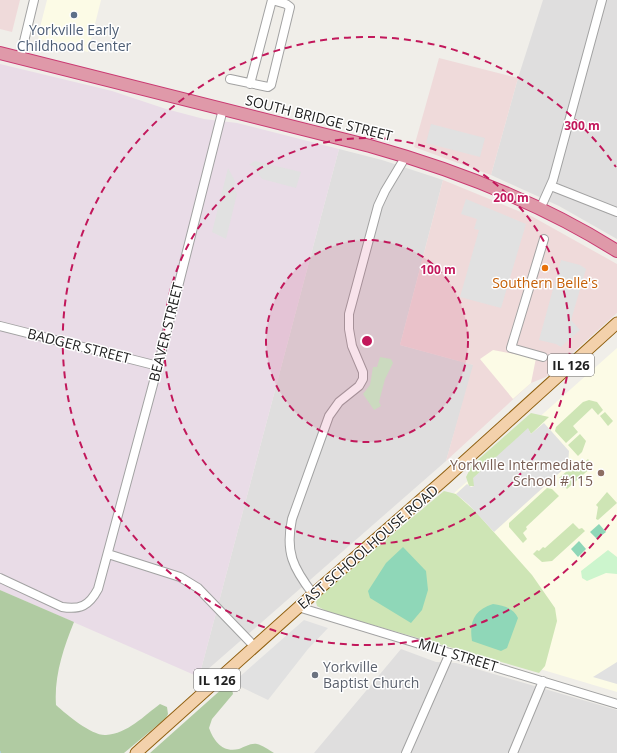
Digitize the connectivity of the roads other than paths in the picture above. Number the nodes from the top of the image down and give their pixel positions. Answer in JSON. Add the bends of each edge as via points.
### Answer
{"nodes":[{"id":1,"x":34,"y":0,"type":"edge"},
{"id":2,"x":272,"y":0,"type":"edge"},
{"id":3,"x":602,"y":0,"type":"edge"},
{"id":4,"x":0,"y":53,"type":"edge"},
{"id":5,"x":20,"y":58,"type":"junction"},
{"id":6,"x":230,"y":79,"type":"dead end"},
{"id":7,"x":250,"y":84,"type":"junction"},
{"id":8,"x":223,"y":109,"type":"junction"},
{"id":9,"x":406,"y":156,"type":"junction"},
{"id":10,"x":551,"y":186,"type":"junction"},
{"id":11,"x":540,"y":209,"type":"junction"},
{"id":12,"x":617,"y":212,"type":"edge"},
{"id":13,"x":544,"y":240,"type":"dead end"},
{"id":14,"x":617,"y":251,"type":"edge"},
{"id":15,"x":617,"y":323,"type":"edge"},
{"id":16,"x":0,"y":326,"type":"edge"},
{"id":17,"x":543,"y":357,"type":"dead end"},
{"id":18,"x":158,"y":366,"type":"junction"},
{"id":19,"x":108,"y":554,"type":"junction"},
{"id":20,"x":0,"y":578,"type":"edge"},
{"id":21,"x":313,"y":594,"type":"junction"},
{"id":22,"x":298,"y":607,"type":"junction"},
{"id":23,"x":255,"y":646,"type":"junction"},
{"id":24,"x":450,"y":653,"type":"junction"},
{"id":25,"x":543,"y":681,"type":"junction"},
{"id":26,"x":617,"y":704,"type":"edge"},
{"id":27,"x":136,"y":753,"type":"edge"},
{"id":28,"x":406,"y":753,"type":"edge"},
{"id":29,"x":512,"y":753,"type":"edge"}],
"edges":[{"from":1,"to":5,"type":"street"},
{"from":2,"to":7,"type":"street"},
{"from":2,"to":7,"type":"street","via":[[290,7],[271,85],[268,87]]},
{"from":3,"to":10,"type":"street"},
{"from":4,"to":5,"type":"highway","name":"SOUTH BRIDGE STREET"},
{"from":5,"to":8,"type":"highway","name":"SOUTH BRIDGE STREET"},
{"from":6,"to":7,"type":"street"},
{"from":8,"to":9,"type":"highway","name":"SOUTH BRIDGE STREET"},
{"from":8,"to":18,"type":"street","name":"BEAVER STREET"},
{"from":9,"to":11,"type":"highway","name":"SOUTH BRIDGE STREET","via":[[479,182]]},
{"from":9,"to":21,"type":"street","via":[[378,206],[349,314],[352,346],[363,372],[363,379],[359,386],[339,402],[329,416],[288,536],[295,569]]},
{"from":10,"to":11,"type":"street"},
{"from":10,"to":12,"type":"street"},
{"from":11,"to":14,"type":"highway","name":"SOUTH BRIDGE STREET"},
{"from":13,"to":17,"type":"street","via":[[511,348]]},
{"from":15,"to":21,"type":"main road","name":"EAST SCHOOLHOUSE ROAD","number":"IL 126"},
{"from":16,"to":18,"type":"street","name":"BADGER STREET"},
{"from":18,"to":19,"type":"street","name":"BEAVER STREET"},
{"from":19,"to":20,"type":"street","name":"BEAVER STREET","via":[[98,589],[92,600],[72,609],[62,607]]},
{"from":19,"to":23,"type":"street","via":[[186,580],[198,588]]},
{"from":21,"to":22,"type":"main road","name":"EAST SCHOOLHOUSE ROAD"},
{"from":22,"to":23,"type":"main road","name":"EAST SCHOOLHOUSE ROAD","number":"IL 126"},
{"from":22,"to":24,"type":"street","name":"MILL STREET"},
{"from":23,"to":27,"type":"main road","name":"EAST SCHOOLHOUSE ROAD","number":"IL 126"},
{"from":24,"to":25,"type":"street","name":"MILL STREET"},
{"from":24,"to":28,"type":"street"},
{"from":25,"to":26,"type":"street","name":"MILL STREET"},
{"from":25,"to":29,"type":"street"}]}
